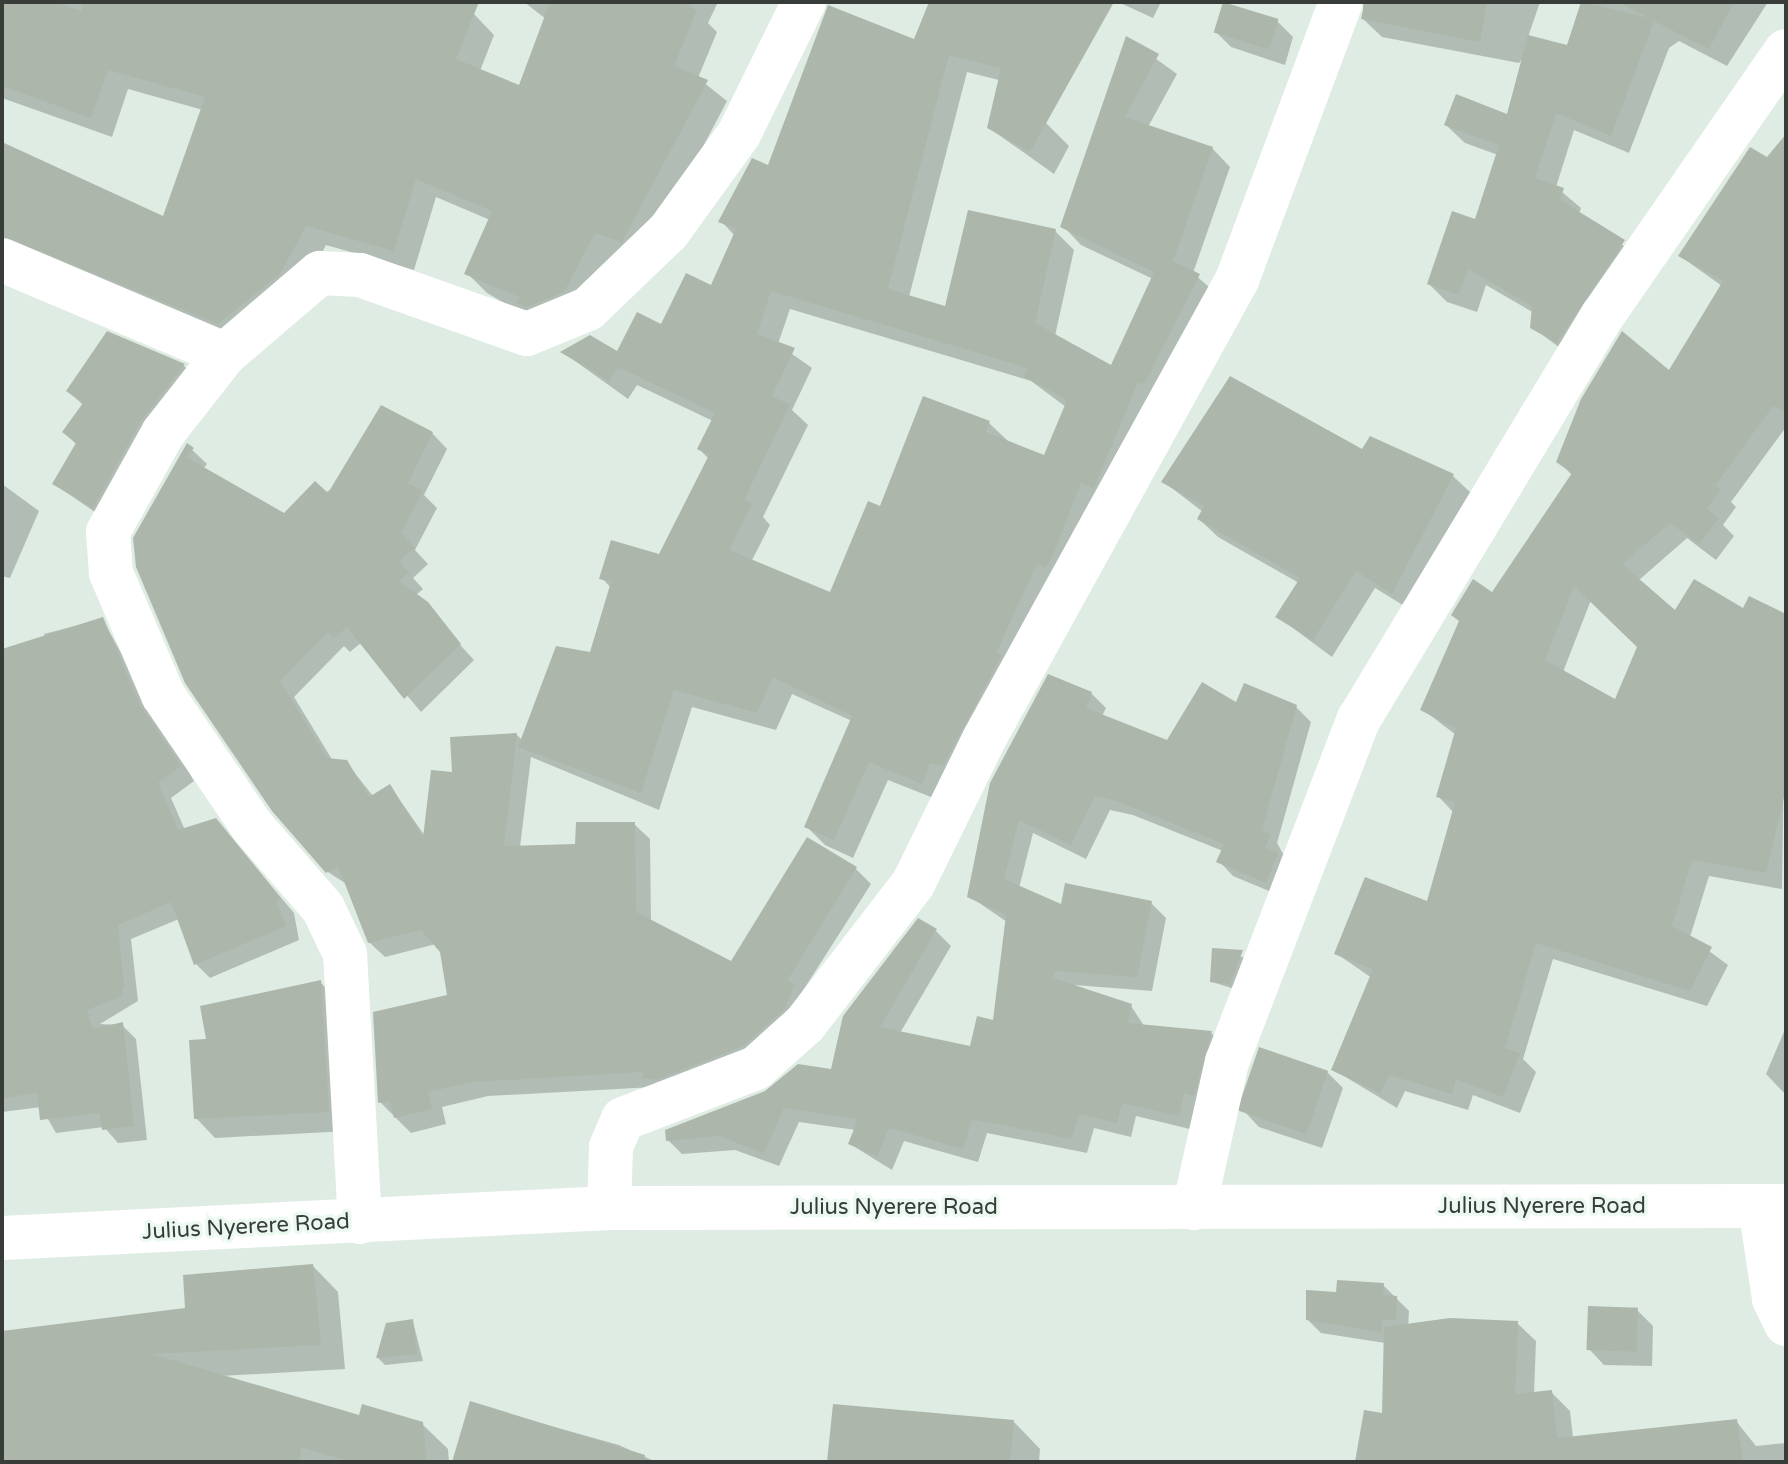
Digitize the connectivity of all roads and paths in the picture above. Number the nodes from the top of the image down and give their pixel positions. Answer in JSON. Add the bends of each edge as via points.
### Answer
{"nodes":[{"id":1,"x":804,"y":2,"type":"edge"},
{"id":2,"x":1341,"y":2,"type":"edge"},
{"id":3,"x":1786,"y":51,"type":"edge"},
{"id":4,"x":2,"y":260,"type":"edge"},
{"id":5,"x":225,"y":354,"type":"junction"},
{"id":6,"x":1773,"y":1206,"type":"edge"},
{"id":7,"x":609,"y":1208,"type":"junction"},
{"id":8,"x":1194,"y":1208,"type":"junction"},
{"id":9,"x":360,"y":1222,"type":"junction"},
{"id":10,"x":2,"y":1238,"type":"edge"},
{"id":11,"x":1786,"y":1324,"type":"edge"}],
"edges":[{"from":1,"to":5,"type":"main road","via":[[739,134],[669,231],[588,309],[527,334],[336,269],[305,282]]},
{"from":2,"to":7,"type":"main road","via":[[1237,280],[984,739],[913,884],[805,1024],[756,1068],[623,1119],[611,1147]]},
{"from":3,"to":8,"type":"main road","via":[[1595,328],[1359,719],[1227,1062]]},
{"from":4,"to":5,"type":"main road"},
{"from":5,"to":9,"type":"main road","via":[[163,433],[105,547],[131,630],[163,695],[252,826],[336,931],[350,979]]},
{"from":6,"to":8,"type":"main road","name":"Julius Nyerere Road"},
{"from":6,"to":11,"type":"main road","via":[[1774,1299]]},
{"from":7,"to":8,"type":"main road","name":"Julius Nyerere Road"},
{"from":7,"to":9,"type":"main road","name":"Julius Nyerere Road"},
{"from":9,"to":10,"type":"main road","name":"Julius Nyerere Road"}]}
